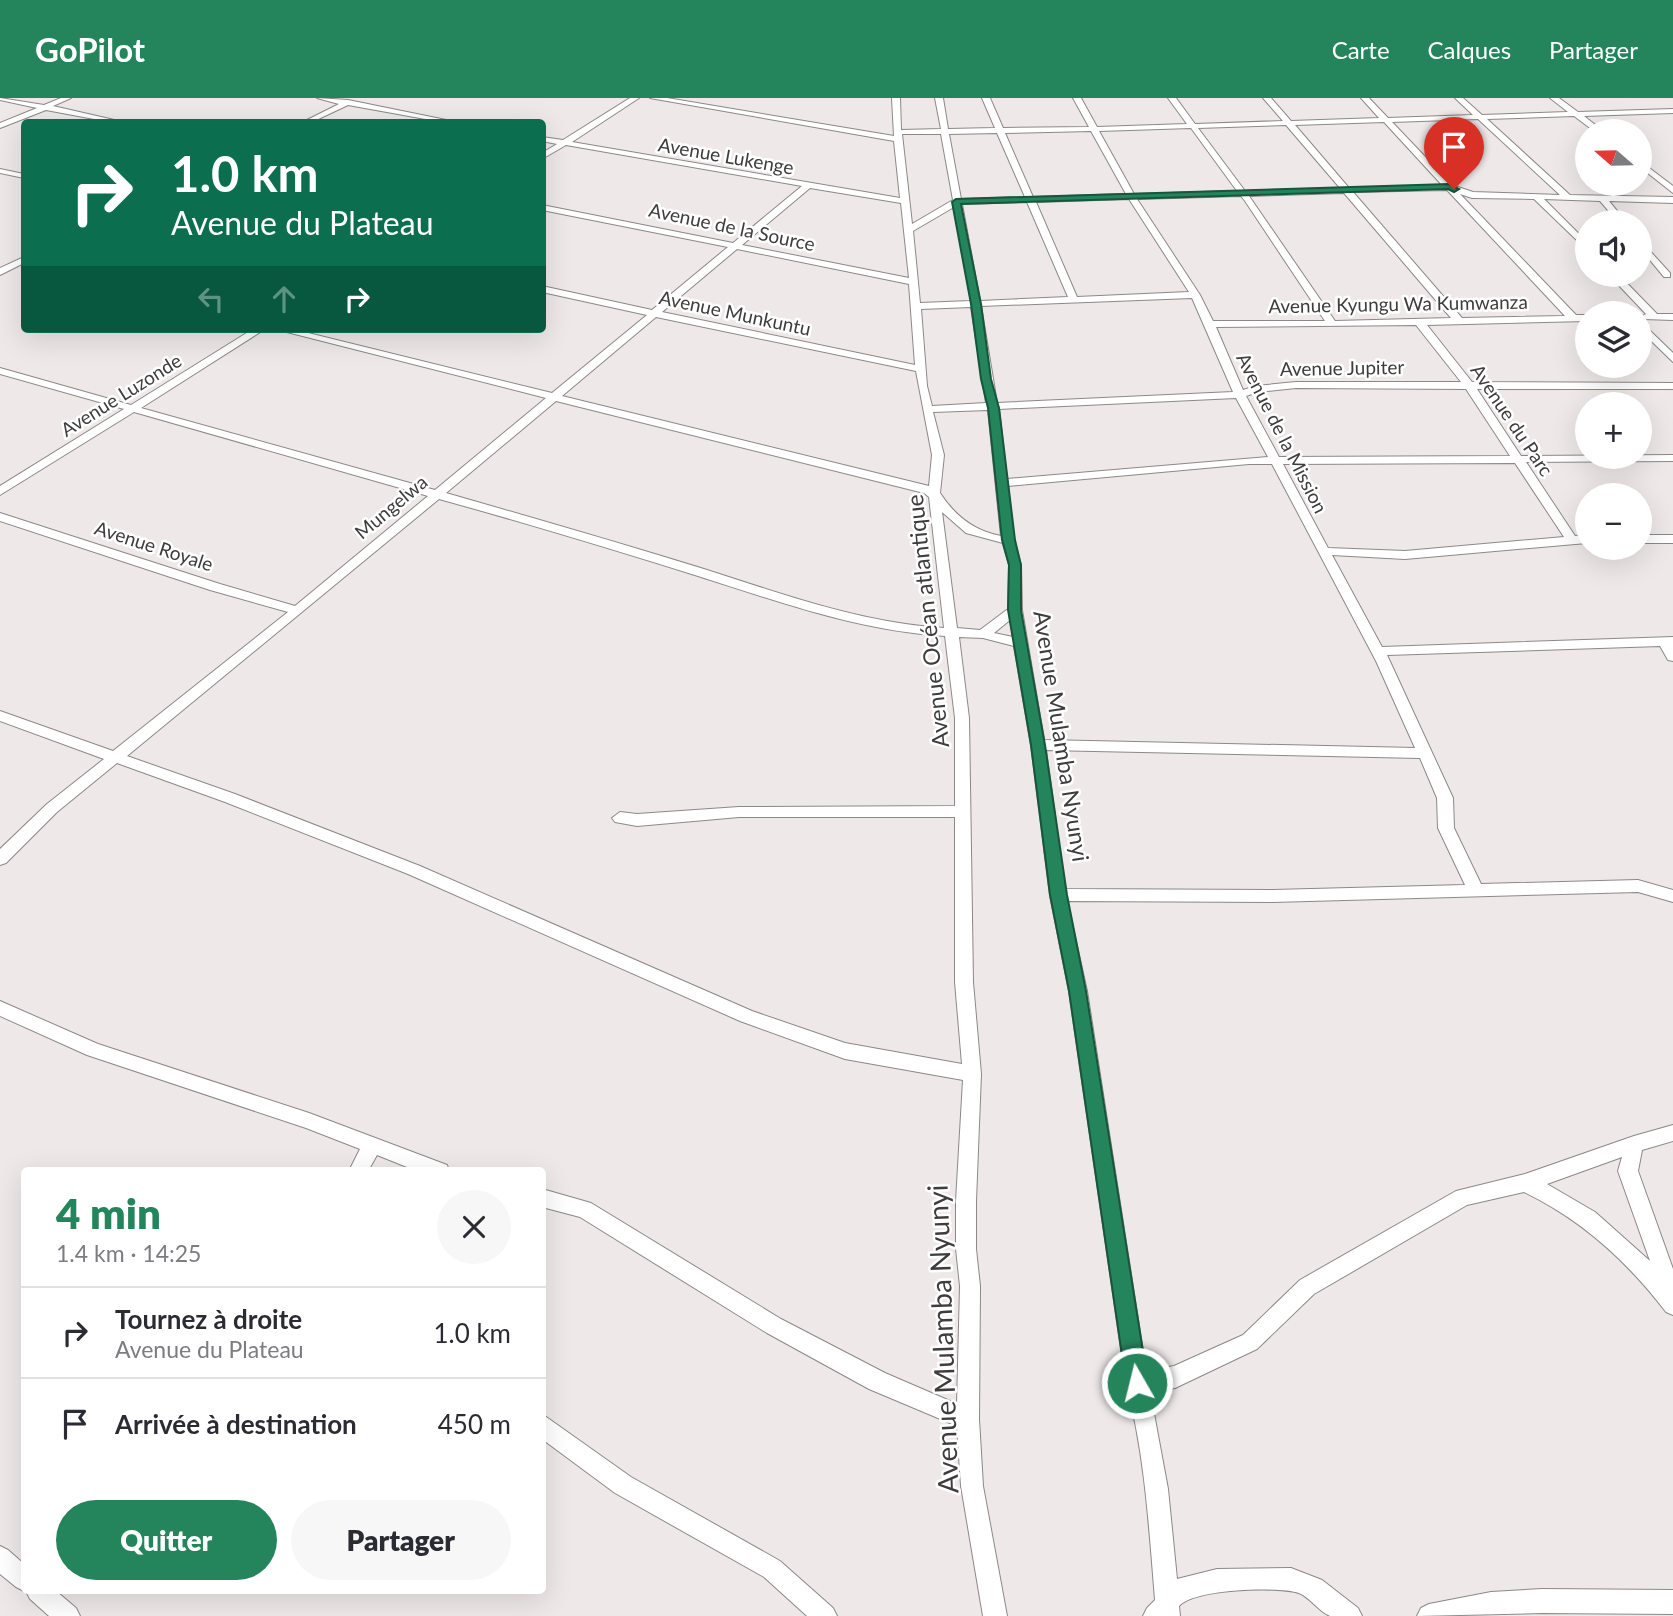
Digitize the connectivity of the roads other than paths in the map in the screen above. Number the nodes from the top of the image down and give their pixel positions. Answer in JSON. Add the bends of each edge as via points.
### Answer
{"nodes":[{"id":1,"x":0,"y":98,"type":"edge"},
{"id":2,"x":67,"y":98,"type":"edge"},
{"id":3,"x":321,"y":98,"type":"edge"},
{"id":4,"x":357,"y":98,"type":"edge"},
{"id":5,"x":635,"y":98,"type":"edge"},
{"id":6,"x":654,"y":98,"type":"edge"},
{"id":7,"x":896,"y":98,"type":"edge"},
{"id":8,"x":939,"y":98,"type":"edge"},
{"id":9,"x":986,"y":98,"type":"edge"},
{"id":10,"x":1077,"y":98,"type":"edge"},
{"id":11,"x":1172,"y":98,"type":"edge"},
{"id":12,"x":1267,"y":98,"type":"edge"},
{"id":13,"x":1365,"y":98,"type":"edge"},
{"id":14,"x":1459,"y":98,"type":"edge"},
{"id":15,"x":1554,"y":98,"type":"edge"},
{"id":16,"x":348,"y":103,"type":"junction"},
{"id":17,"x":1658,"y":105,"type":"dead end"},
{"id":18,"x":45,"y":107,"type":"junction"},
{"id":19,"x":1671,"y":113,"type":"edge"},
{"id":20,"x":1574,"y":114,"type":"junction"},
{"id":21,"x":1478,"y":117,"type":"junction"},
{"id":22,"x":104,"y":119,"type":"edge"},
{"id":23,"x":313,"y":119,"type":"edge"},
{"id":24,"x":436,"y":119,"type":"edge"},
{"id":25,"x":1581,"y":119,"type":"edge"},
{"id":26,"x":1386,"y":120,"type":"junction"},
{"id":27,"x":1288,"y":123,"type":"junction"},
{"id":28,"x":1191,"y":125,"type":"junction"},
{"id":29,"x":0,"y":126,"type":"edge"},
{"id":30,"x":1095,"y":129,"type":"junction"},
{"id":31,"x":943,"y":131,"type":"junction"},
{"id":32,"x":1001,"y":131,"type":"junction"},
{"id":33,"x":898,"y":135,"type":"junction"},
{"id":34,"x":546,"y":140,"type":"edge"},
{"id":35,"x":564,"y":143,"type":"junction"},
{"id":36,"x":546,"y":154,"type":"edge"},
{"id":37,"x":0,"y":171,"type":"edge"},
{"id":38,"x":1652,"y":173,"type":"edge"},
{"id":39,"x":21,"y":175,"type":"edge"},
{"id":40,"x":807,"y":186,"type":"junction"},
{"id":41,"x":1449,"y":187,"type":"junction"},
{"id":42,"x":1345,"y":190,"type":"junction"},
{"id":43,"x":1673,"y":190,"type":"edge"},
{"id":44,"x":1243,"y":193,"type":"junction"},
{"id":45,"x":1131,"y":196,"type":"junction"},
{"id":46,"x":1538,"y":198,"type":"junction"},
{"id":47,"x":1029,"y":199,"type":"junction"},
{"id":48,"x":1570,"y":199,"type":"junction"},
{"id":49,"x":1604,"y":200,"type":"junction"},
{"id":50,"x":904,"y":201,"type":"junction"},
{"id":51,"x":956,"y":202,"type":"junction"},
{"id":52,"x":1671,"y":202,"type":"edge"},
{"id":53,"x":546,"y":208,"type":"edge"},
{"id":54,"x":1612,"y":210,"type":"edge"},
{"id":55,"x":907,"y":232,"type":"junction"},
{"id":56,"x":1575,"y":235,"type":"edge"},
{"id":57,"x":733,"y":246,"type":"junction"},
{"id":58,"x":1652,"y":257,"type":"edge"},
{"id":59,"x":0,"y":259,"type":"edge"},
{"id":60,"x":21,"y":263,"type":"edge"},
{"id":61,"x":21,"y":263,"type":"edge"},
{"id":62,"x":0,"y":272,"type":"edge"},
{"id":63,"x":1667,"y":275,"type":"dead end"},
{"id":64,"x":914,"y":282,"type":"junction"},
{"id":65,"x":1625,"y":287,"type":"edge"},
{"id":66,"x":546,"y":290,"type":"edge"},
{"id":67,"x":1195,"y":295,"type":"junction"},
{"id":68,"x":1074,"y":300,"type":"junction"},
{"id":69,"x":976,"y":304,"type":"junction"},
{"id":70,"x":915,"y":306,"type":"junction"},
{"id":71,"x":653,"y":313,"type":"junction"},
{"id":72,"x":1654,"y":317,"type":"joint"},
{"id":73,"x":1673,"y":317,"type":"edge"},
{"id":74,"x":1573,"y":318,"type":"joint"},
{"id":75,"x":1461,"y":322,"type":"junction"},
{"id":76,"x":1420,"y":323,"type":"junction"},
{"id":77,"x":1210,"y":324,"type":"junction"},
{"id":78,"x":1332,"y":324,"type":"junction"},
{"id":79,"x":254,"y":333,"type":"edge"},
{"id":80,"x":296,"y":333,"type":"edge"},
{"id":81,"x":1652,"y":337,"type":"edge"},
{"id":82,"x":1673,"y":359,"type":"edge"},
{"id":83,"x":921,"y":368,"type":"junction"},
{"id":84,"x":0,"y":371,"type":"edge"},
{"id":85,"x":1469,"y":385,"type":"junction"},
{"id":86,"x":1673,"y":386,"type":"edge"},
{"id":87,"x":1240,"y":395,"type":"junction"},
{"id":88,"x":554,"y":396,"type":"junction"},
{"id":89,"x":134,"y":408,"type":"junction"},
{"id":90,"x":993,"y":408,"type":"junction"},
{"id":91,"x":929,"y":409,"type":"junction"},
{"id":92,"x":1673,"y":458,"type":"edge"},
{"id":93,"x":1276,"y":461,"type":"junction"},
{"id":94,"x":1519,"y":461,"type":"junction"},
{"id":95,"x":1003,"y":483,"type":"junction"},
{"id":96,"x":0,"y":491,"type":"edge"},
{"id":97,"x":934,"y":493,"type":"junction"},
{"id":98,"x":437,"y":494,"type":"junction"},
{"id":99,"x":0,"y":517,"type":"edge"},
{"id":100,"x":962,"y":525,"type":"junction"},
{"id":101,"x":1652,"y":539,"type":"edge"},
{"id":102,"x":1673,"y":539,"type":"edge"},
{"id":103,"x":1009,"y":540,"type":"junction"},
{"id":104,"x":1571,"y":540,"type":"junction"},
{"id":105,"x":1575,"y":540,"type":"edge"},
{"id":106,"x":940,"y":544,"type":"junction"},
{"id":107,"x":1323,"y":551,"type":"junction"},
{"id":108,"x":296,"y":610,"type":"junction"},
{"id":109,"x":1015,"y":610,"type":"junction"},
{"id":110,"x":953,"y":633,"type":"junction"},
{"id":111,"x":983,"y":634,"type":"junction"},
{"id":112,"x":1668,"y":641,"type":"edge"},
{"id":113,"x":1022,"y":644,"type":"junction"},
{"id":114,"x":1378,"y":651,"type":"junction"},
{"id":115,"x":1673,"y":657,"type":"edge"},
{"id":116,"x":0,"y":716,"type":"edge"},
{"id":117,"x":1038,"y":745,"type":"junction"},
{"id":118,"x":1424,"y":753,"type":"junction"},
{"id":119,"x":117,"y":756,"type":"junction"},
{"id":120,"x":962,"y":811,"type":"junction"},
{"id":121,"x":620,"y":818,"type":"dead end"},
{"id":122,"x":0,"y":859,"type":"edge"},
{"id":123,"x":1475,"y":889,"type":"junction"},
{"id":124,"x":1058,"y":895,"type":"junction"},
{"id":125,"x":1673,"y":896,"type":"edge"},
{"id":126,"x":0,"y":1008,"type":"edge"},
{"id":127,"x":972,"y":1074,"type":"junction"},
{"id":128,"x":970,"y":1100,"type":"joint"},
{"id":129,"x":1673,"y":1133,"type":"edge"},
{"id":130,"x":373,"y":1144,"type":"junction"},
{"id":131,"x":1634,"y":1144,"type":"junction"},
{"id":132,"x":360,"y":1167,"type":"edge"},
{"id":133,"x":430,"y":1167,"type":"edge"},
{"id":134,"x":1525,"y":1183,"type":"junction"},
{"id":135,"x":546,"y":1199,"type":"edge"},
{"id":136,"x":1673,"y":1297,"type":"edge"},
{"id":137,"x":1673,"y":1304,"type":"edge"},
{"id":138,"x":1137,"y":1383,"type":"junction"},
{"id":139,"x":968,"y":1419,"type":"junction"},
{"id":140,"x":546,"y":1428,"type":"edge"},
{"id":141,"x":0,"y":1558,"type":"edge"},
{"id":142,"x":21,"y":1576,"type":"edge"},
{"id":143,"x":42,"y":1594,"type":"edge"},
{"id":144,"x":1673,"y":1602,"type":"edge"},
{"id":145,"x":1163,"y":1614,"type":"edge"},
{"id":146,"x":68,"y":1616,"type":"edge"},
{"id":147,"x":825,"y":1616,"type":"edge"},
{"id":148,"x":995,"y":1616,"type":"edge"},
{"id":149,"x":1350,"y":1616,"type":"edge"},
{"id":150,"x":1429,"y":1616,"type":"edge"}],
"edges":[{"from":1,"to":18,"type":"street"},
{"from":2,"to":18,"type":"street"},
{"from":3,"to":16,"type":"street"},
{"from":4,"to":16,"type":"street"},
{"from":5,"to":35,"type":"street"},
{"from":6,"to":33,"type":"street"},
{"from":7,"to":33,"type":"street","name":"Avenue Océan atlantique"},
{"from":8,"to":31,"type":"street","name":"Avenue Mulamba Nyunyi"},
{"from":9,"to":32,"type":"street"},
{"from":10,"to":30,"type":"street","name":"Avenue de la Mission"},
{"from":11,"to":28,"type":"street"},
{"from":12,"to":27,"type":"street"},
{"from":13,"to":26,"type":"street"},
{"from":14,"to":21,"type":"street"},
{"from":15,"to":20,"type":"street"},
{"from":16,"to":23,"type":"street"},
{"from":16,"to":24,"type":"street"},
{"from":17,"to":19,"type":"street"},
{"from":18,"to":22,"type":"street"},
{"from":18,"to":29,"type":"street"},
{"from":19,"to":20,"type":"street"},
{"from":20,"to":21,"type":"street"},
{"from":20,"to":25,"type":"street"},
{"from":21,"to":26,"type":"street"},
{"from":21,"to":48,"type":"street"},
{"from":26,"to":27,"type":"street"},
{"from":26,"to":41,"type":"street"},
{"from":27,"to":28,"type":"street"},
{"from":27,"to":42,"type":"street"},
{"from":28,"to":30,"type":"street"},
{"from":28,"to":44,"type":"street"},
{"from":30,"to":32,"type":"street"},
{"from":30,"to":45,"type":"street","name":"Avenue de la Mission"},
{"from":31,"to":32,"type":"street"},
{"from":31,"to":33,"type":"street"},
{"from":31,"to":51,"type":"street","name":"Avenue Mulamba Nyunyi"},
{"from":32,"to":47,"type":"street"},
{"from":33,"to":50,"type":"street","name":"Avenue Océan atlantique"},
{"from":34,"to":35,"type":"street","name":"Avenue Lukenge"},
{"from":35,"to":36,"type":"street"},
{"from":35,"to":40,"type":"street","name":"Avenue Lukenge"},
{"from":37,"to":39,"type":"street"},
{"from":38,"to":43,"type":"street"},
{"from":40,"to":50,"type":"street","name":"Avenue Lukenge"},
{"from":40,"to":57,"type":"street","name":"Mungelwa"},
{"from":41,"to":42,"type":"street"},
{"from":41,"to":46,"type":"street","via":[[1469,195]]},
{"from":41,"to":74,"type":"street"},
{"from":42,"to":44,"type":"street"},
{"from":42,"to":75,"type":"street"},
{"from":44,"to":45,"type":"street"},
{"from":44,"to":78,"type":"street"},
{"from":45,"to":47,"type":"street"},
{"from":45,"to":67,"type":"street","name":"Avenue de la Mission"},
{"from":46,"to":48,"type":"street"},
{"from":46,"to":56,"type":"street"},
{"from":47,"to":51,"type":"street"},
{"from":47,"to":68,"type":"street"},
{"from":48,"to":49,"type":"street"},
{"from":49,"to":52,"type":"street"},
{"from":49,"to":54,"type":"street"},
{"from":50,"to":55,"type":"street","name":"Avenue Océan atlantique"},
{"from":51,"to":55,"type":"street"},
{"from":51,"to":69,"type":"street","name":"Avenue Mulamba Nyunyi"},
{"from":53,"to":57,"type":"street","name":"Avenue de la Source"},
{"from":55,"to":64,"type":"street","name":"Avenue Océan atlantique"},
{"from":57,"to":64,"type":"street","name":"Avenue de la Source"},
{"from":57,"to":71,"type":"street","name":"Mungelwa"},
{"from":58,"to":63,"type":"street"},
{"from":59,"to":60,"type":"street"},
{"from":61,"to":62,"type":"street"},
{"from":64,"to":70,"type":"street","name":"Avenue Océan atlantique"},
{"from":65,"to":72,"type":"street"},
{"from":66,"to":71,"type":"street","name":"Avenue Munkuntu"},
{"from":67,"to":68,"type":"street"},
{"from":67,"to":77,"type":"street","name":"Avenue de la Mission"},
{"from":68,"to":69,"type":"street"},
{"from":69,"to":70,"type":"street"},
{"from":69,"to":90,"type":"street","name":"Avenue Mulamba Nyunyi"},
{"from":70,"to":83,"type":"street","name":"Avenue Océan atlantique"},
{"from":71,"to":83,"type":"street","name":"Avenue Munkuntu"},
{"from":71,"to":88,"type":"street","name":"Mungelwa"},
{"from":72,"to":73,"type":"street"},
{"from":74,"to":75,"type":"street","name":"Avenue Kyungu Wa Kumwanza"},
{"from":75,"to":76,"type":"street","name":"Avenue Kyungu Wa Kumwanza"},
{"from":76,"to":78,"type":"street","name":"Avenue Kyungu Wa Kumwanza"},
{"from":76,"to":85,"type":"street","name":"Avenue du Parc"},
{"from":77,"to":78,"type":"street","name":"Avenue Kyungu Wa Kumwanza"},
{"from":77,"to":87,"type":"street","name":"Avenue de la Mission"},
{"from":79,"to":89,"type":"street","name":"Avenue Luzonde"},
{"from":80,"to":88,"type":"street"},
{"from":81,"to":82,"type":"street"},
{"from":83,"to":91,"type":"street","name":"Avenue Océan atlantique"},
{"from":84,"to":89,"type":"street"},
{"from":85,"to":86,"type":"street","name":"Avenue Jupiter"},
{"from":85,"to":87,"type":"street","name":"Avenue Jupiter","via":[[1296,385]]},
{"from":85,"to":94,"type":"street","name":"Avenue du Parc"},
{"from":87,"to":90,"type":"street","name":"Avenue Jupiter"},
{"from":87,"to":93,"type":"street","name":"Avenue de la Mission"},
{"from":88,"to":97,"type":"street"},
{"from":88,"to":98,"type":"street","name":"Mungelwa"},
{"from":89,"to":96,"type":"street","name":"Avenue Luzonde"},
{"from":89,"to":98,"type":"street"},
{"from":90,"to":91,"type":"street","name":"Avenue Jupiter"},
{"from":90,"to":95,"type":"street","name":"Avenue Mulamba Nyunyi"},
{"from":91,"to":97,"type":"street","name":"Avenue Océan atlantique","via":[[938,455]]},
{"from":92,"to":94,"type":"street"},
{"from":93,"to":94,"type":"street"},
{"from":93,"to":95,"type":"street"},
{"from":93,"to":107,"type":"street","name":"Avenue de la Mission"},
{"from":94,"to":104,"type":"street","name":"Avenue du Parc"},
{"from":95,"to":103,"type":"street","name":"Avenue Mulamba Nyunyi"},
{"from":97,"to":100,"type":"street"},
{"from":97,"to":106,"type":"street","name":"Avenue Océan atlantique"},
{"from":98,"to":108,"type":"street","name":"Mungelwa"},
{"from":98,"to":110,"type":"street","via":[[834,614],[884,626]]},
{"from":99,"to":108,"type":"street","name":"Avenue Royale"},
{"from":100,"to":103,"type":"street","via":[[984,537]]},
{"from":100,"to":106,"type":"street"},
{"from":101,"to":102,"type":"street"},
{"from":103,"to":109,"type":"street","name":"Avenue Mulamba Nyunyi","via":[[1015,565]]},
{"from":104,"to":105,"type":"street"},
{"from":104,"to":107,"type":"street","via":[[1405,555]]},
{"from":106,"to":110,"type":"street","name":"Avenue Océan atlantique"},
{"from":107,"to":114,"type":"street","name":"Avenue de la Mission"},
{"from":108,"to":119,"type":"street","name":"Mungelwa"},
{"from":109,"to":111,"type":"street"},
{"from":109,"to":113,"type":"street","name":"Avenue Mulamba Nyunyi"},
{"from":110,"to":111,"type":"street"},
{"from":110,"to":120,"type":"street","name":"Avenue Océan atlantique","via":[[962,718]]},
{"from":111,"to":113,"type":"street"},
{"from":112,"to":114,"type":"street"},
{"from":112,"to":115,"type":"street"},
{"from":113,"to":117,"type":"street","name":"Avenue Mulamba Nyunyi"},
{"from":114,"to":118,"type":"street","name":"Avenue de la Mission"},
{"from":116,"to":119,"type":"street"},
{"from":117,"to":118,"type":"street"},
{"from":117,"to":124,"type":"street","name":"Avenue Mulamba Nyunyi"},
{"from":118,"to":123,"type":"street","name":"Avenue de la Mission","via":[[1445,798],[1446,828]]},
{"from":119,"to":122,"type":"street","name":"Mungelwa","via":[[52,808]]},
{"from":119,"to":127,"type":"street","via":[[414,870],[746,1016],[845,1051]]},
{"from":120,"to":121,"type":"street","via":[[739,812]]},
{"from":120,"to":127,"type":"street","name":"Avenue Océan atlantique","via":[[964,982]]},
{"from":123,"to":124,"type":"street","via":[[1273,896]]},
{"from":123,"to":125,"type":"street","via":[[1638,886]]},
{"from":124,"to":138,"type":"street","name":"Avenue Mulamba Nyunyi"},
{"from":126,"to":130,"type":"street","via":[[93,1050]]},
{"from":127,"to":128,"type":"street","name":"Avenue Océan atlantique"},
{"from":128,"to":139,"type":"street","name":"Avenue Mulamba Nyunyi"},
{"from":129,"to":131,"type":"street"},
{"from":130,"to":132,"type":"street"},
{"from":130,"to":133,"type":"street"},
{"from":131,"to":134,"type":"street"},
{"from":131,"to":136,"type":"street","via":[[1628,1171]]},
{"from":134,"to":137,"type":"street","via":[[1573,1208],[1609,1237]]},
{"from":134,"to":138,"type":"street","via":[[1462,1197],[1307,1287],[1250,1342],[1175,1377]]},
{"from":135,"to":139,"type":"street","via":[[584,1209],[774,1326],[877,1381]]},
{"from":138,"to":145,"type":"street","name":"Avenue Mulamba Nyunyi","via":[[1157,1489]]},
{"from":139,"to":148,"type":"street","name":"Avenue Mulamba Nyunyi","via":[[972,1486]]},
{"from":140,"to":147,"type":"street","via":[[623,1485],[772,1569]]},
{"from":141,"to":142,"type":"street"},
{"from":143,"to":146,"type":"street"},
{"from":144,"to":150,"type":"street","via":[[1542,1601],[1490,1604]]},
{"from":145,"to":149,"type":"street","via":[[1175,1592],[1193,1584],[1287,1580],[1301,1582]]}]}
